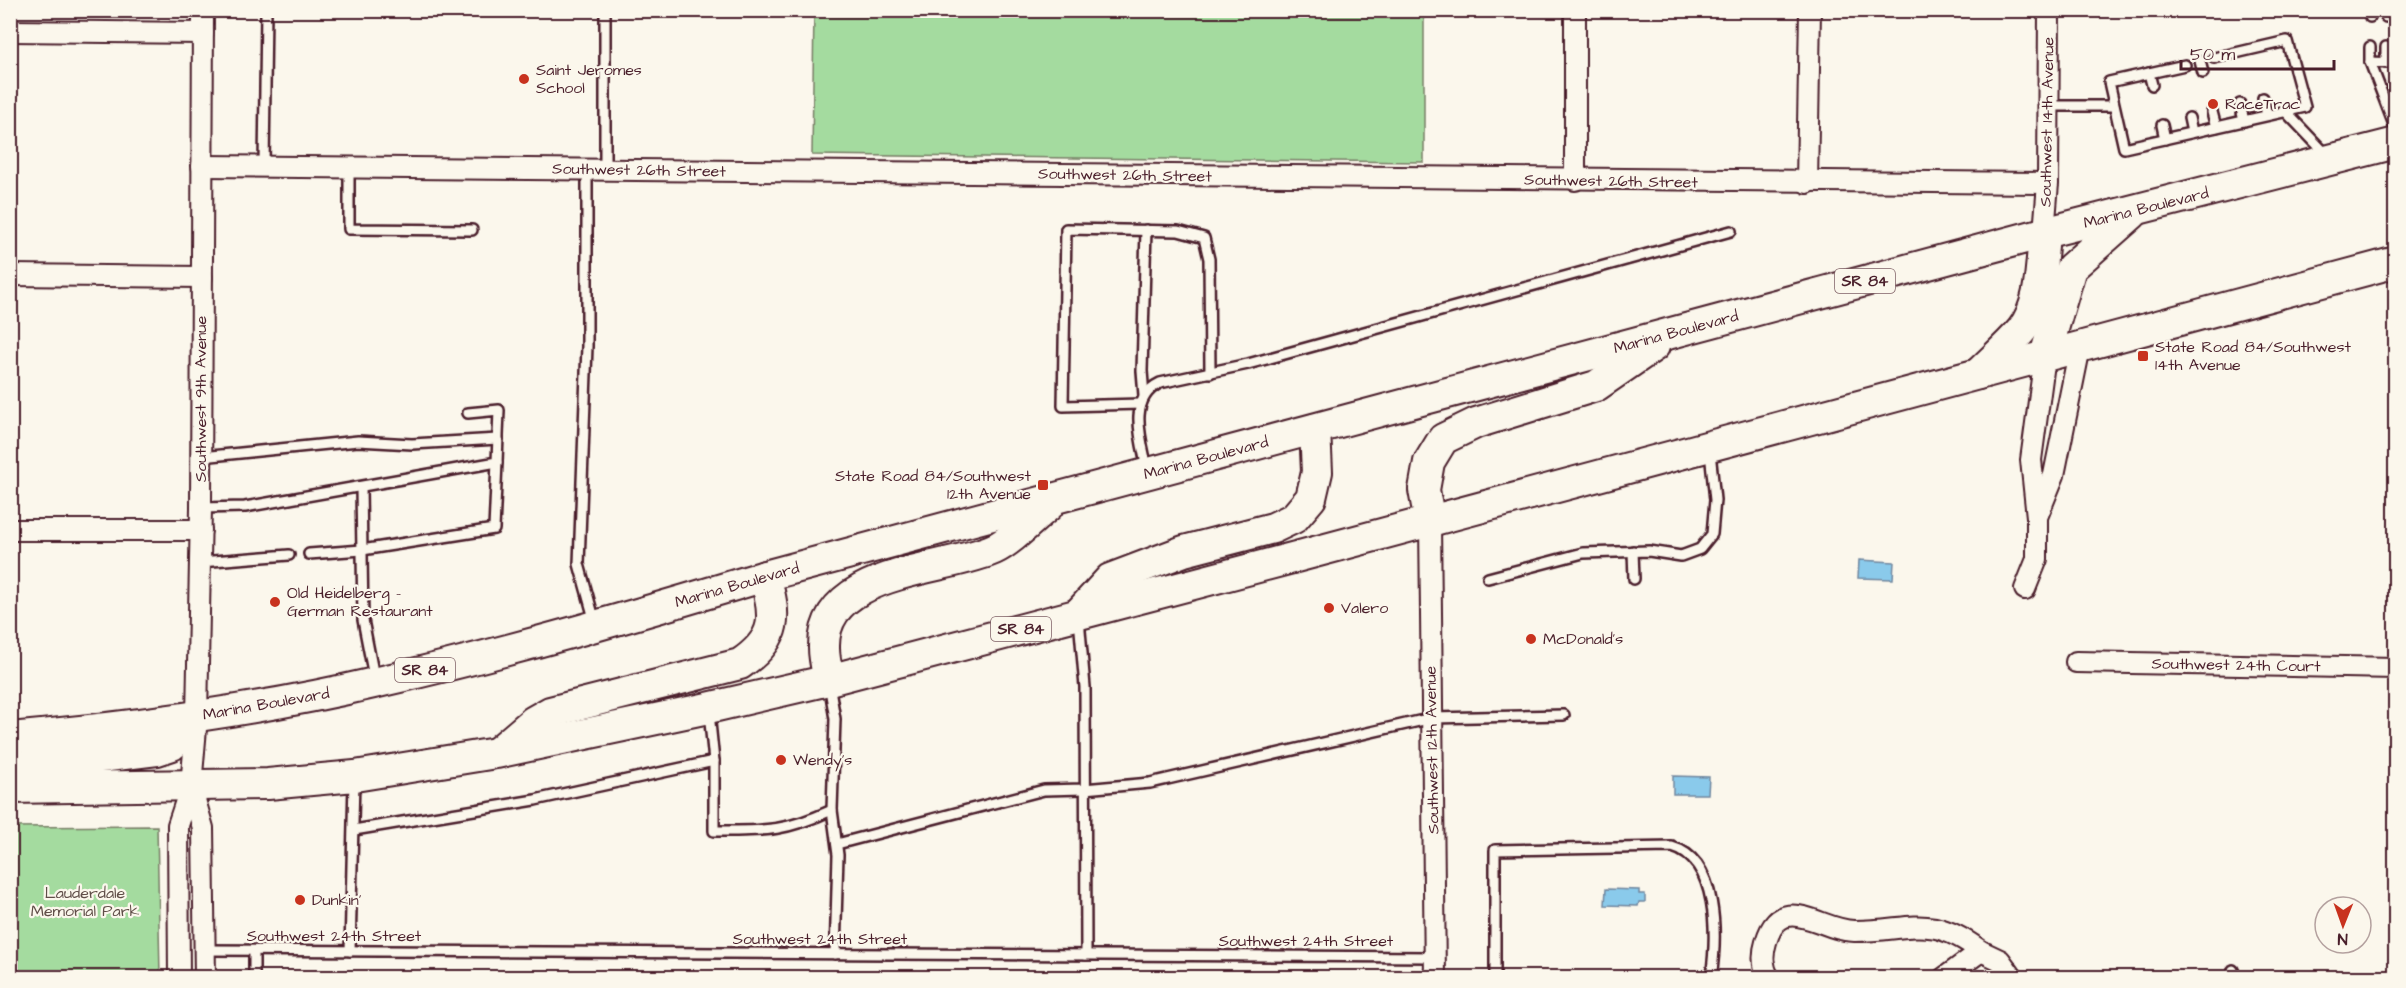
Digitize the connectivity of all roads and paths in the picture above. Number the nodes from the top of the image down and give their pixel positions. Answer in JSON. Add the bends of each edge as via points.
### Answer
{"nodes":[{"id":1,"x":203,"y":10,"type":"edge"},
{"id":2,"x":266,"y":10,"type":"edge"},
{"id":3,"x":602,"y":10,"type":"edge"},
{"id":4,"x":1575,"y":10,"type":"edge"},
{"id":5,"x":1810,"y":10,"type":"edge"},
{"id":6,"x":2049,"y":10,"type":"edge"},
{"id":7,"x":10,"y":31,"type":"edge"},
{"id":8,"x":202,"y":33,"type":"junction"},
{"id":9,"x":2370,"y":47,"type":"dead end"},
{"id":10,"x":2386,"y":47,"type":"dead end"},
{"id":11,"x":2228,"y":55,"type":"junction"},
{"id":12,"x":2214,"y":58,"type":"dead end"},
{"id":13,"x":2200,"y":61,"type":"dead end"},
{"id":14,"x":2370,"y":62,"type":"junction"},
{"id":15,"x":2391,"y":63,"type":"edge"},
{"id":16,"x":2231,"y":66,"type":"dead end"},
{"id":17,"x":2149,"y":73,"type":"junction"},
{"id":18,"x":2203,"y":73,"type":"dead end"},
{"id":19,"x":2179,"y":77,"type":"dead end"},
{"id":20,"x":2152,"y":86,"type":"dead end"},
{"id":21,"x":2263,"y":98,"type":"dead end"},
{"id":22,"x":2240,"y":104,"type":"dead end"},
{"id":23,"x":2049,"y":106,"type":"junction"},
{"id":24,"x":2114,"y":106,"type":"junction"},
{"id":25,"x":2285,"y":111,"type":"junction"},
{"id":26,"x":2212,"y":112,"type":"dead end"},
{"id":27,"x":2267,"y":115,"type":"junction"},
{"id":28,"x":2189,"y":118,"type":"dead end"},
{"id":29,"x":2244,"y":121,"type":"junction"},
{"id":30,"x":2162,"y":125,"type":"dead end"},
{"id":31,"x":2216,"y":127,"type":"junction"},
{"id":32,"x":2396,"y":130,"type":"edge"},
{"id":33,"x":2192,"y":132,"type":"junction"},
{"id":34,"x":2165,"y":139,"type":"junction"},
{"id":35,"x":2396,"y":143,"type":"edge"},
{"id":36,"x":2332,"y":160,"type":"junction"},
{"id":37,"x":202,"y":166,"type":"junction"},
{"id":38,"x":264,"y":166,"type":"junction"},
{"id":39,"x":350,"y":167,"type":"junction"},
{"id":40,"x":596,"y":170,"type":"junction"},
{"id":41,"x":1575,"y":180,"type":"junction"},
{"id":42,"x":1807,"y":183,"type":"junction"},
{"id":43,"x":2048,"y":183,"type":"junction"},
{"id":44,"x":2136,"y":210,"type":"junction"},
{"id":45,"x":472,"y":230,"type":"dead end"},
{"id":46,"x":1146,"y":230,"type":"junction"},
{"id":47,"x":1731,"y":231,"type":"dead end"},
{"id":48,"x":2044,"y":233,"type":"junction"},
{"id":49,"x":2396,"y":262,"type":"edge"},
{"id":50,"x":10,"y":275,"type":"edge"},
{"id":51,"x":202,"y":277,"type":"junction"},
{"id":52,"x":1671,"y":334,"type":"junction"},
{"id":53,"x":2080,"y":347,"type":"junction"},
{"id":54,"x":2045,"y":356,"type":"junction"},
{"id":55,"x":1210,"y":373,"type":"junction"},
{"id":56,"x":1978,"y":374,"type":"junction"},
{"id":57,"x":1142,"y":400,"type":"junction"},
{"id":58,"x":468,"y":413,"type":"dead end"},
{"id":59,"x":1315,"y":429,"type":"junction"},
{"id":60,"x":498,"y":439,"type":"junction"},
{"id":61,"x":1710,"y":446,"type":"junction"},
{"id":62,"x":201,"y":457,"type":"junction"},
{"id":63,"x":497,"y":462,"type":"junction"},
{"id":64,"x":1149,"y":473,"type":"junction"},
{"id":65,"x":361,"y":487,"type":"junction"},
{"id":66,"x":1057,"y":498,"type":"junction"},
{"id":67,"x":201,"y":508,"type":"junction"},
{"id":68,"x":2037,"y":516,"type":"junction"},
{"id":69,"x":1430,"y":522,"type":"junction"},
{"id":70,"x":10,"y":530,"type":"edge"},
{"id":71,"x":201,"y":530,"type":"junction"},
{"id":72,"x":362,"y":550,"type":"junction"},
{"id":73,"x":1634,"y":551,"type":"junction"},
{"id":74,"x":309,"y":554,"type":"dead end"},
{"id":75,"x":289,"y":555,"type":"dead end"},
{"id":76,"x":200,"y":562,"type":"junction"},
{"id":77,"x":765,"y":576,"type":"junction"},
{"id":78,"x":1488,"y":578,"type":"dead end"},
{"id":79,"x":1634,"y":579,"type":"dead end"},
{"id":80,"x":2025,"y":589,"type":"dead end"},
{"id":81,"x":1078,"y":614,"type":"junction"},
{"id":82,"x":596,"y":625,"type":"junction"},
{"id":83,"x":2076,"y":662,"type":"dead end"},
{"id":84,"x":2396,"y":668,"type":"edge"},
{"id":85,"x":829,"y":680,"type":"junction"},
{"id":86,"x":375,"y":683,"type":"junction"},
{"id":87,"x":708,"y":708,"type":"junction"},
{"id":88,"x":1564,"y":715,"type":"dead end"},
{"id":89,"x":197,"y":717,"type":"junction"},
{"id":90,"x":1432,"y":718,"type":"junction"},
{"id":91,"x":10,"y":738,"type":"edge"},
{"id":92,"x":496,"y":753,"type":"junction"},
{"id":93,"x":714,"y":761,"type":"junction"},
{"id":94,"x":10,"y":770,"type":"edge"},
{"id":95,"x":355,"y":776,"type":"junction"},
{"id":96,"x":191,"y":786,"type":"junction"},
{"id":97,"x":10,"y":788,"type":"edge"},
{"id":98,"x":1084,"y":789,"type":"junction"},
{"id":99,"x":832,"y":810,"type":"junction"},
{"id":100,"x":354,"y":830,"type":"junction"},
{"id":101,"x":837,"y":844,"type":"junction"},
{"id":102,"x":205,"y":950,"type":"junction"},
{"id":103,"x":254,"y":951,"type":"junction"},
{"id":104,"x":350,"y":951,"type":"junction"},
{"id":105,"x":1981,"y":951,"type":"junction"},
{"id":106,"x":835,"y":954,"type":"junction"},
{"id":107,"x":1086,"y":955,"type":"junction"},
{"id":108,"x":1434,"y":957,"type":"junction"},
{"id":109,"x":179,"y":978,"type":"edge"},
{"id":110,"x":206,"y":978,"type":"edge"},
{"id":111,"x":254,"y":978,"type":"edge"},
{"id":112,"x":1435,"y":978,"type":"edge"},
{"id":113,"x":1494,"y":978,"type":"edge"},
{"id":114,"x":1711,"y":978,"type":"edge"},
{"id":115,"x":1769,"y":978,"type":"edge"},
{"id":116,"x":1944,"y":978,"type":"edge"},
{"id":117,"x":2013,"y":978,"type":"edge"}],
"edges":[{"from":1,"to":8,"type":"street","name":"Southwest 9th Avenue"},
{"from":2,"to":38,"type":"lane"},
{"from":3,"to":40,"type":"lane","via":[[605,12]]},
{"from":4,"to":41,"type":"street"},
{"from":5,"to":42,"type":"street"},
{"from":6,"to":23,"type":"street","name":"Southwest 14th Avenue"},
{"from":7,"to":8,"type":"street"},
{"from":8,"to":37,"type":"street","name":"Southwest 9th Avenue"},
{"from":9,"to":14,"type":"lane"},
{"from":10,"to":15,"type":"lane"},
{"from":11,"to":12,"type":"lane"},
{"from":11,"to":16,"type":"lane"},
{"from":11,"to":25,"type":"lane","via":[[2252,54],[2288,41],[2305,107]]},
{"from":13,"to":18,"type":"lane"},
{"from":14,"to":15,"type":"lane"},
{"from":14,"to":32,"type":"lane"},
{"from":17,"to":19,"type":"lane","via":[[2181,66]]},
{"from":17,"to":20,"type":"lane"},
{"from":17,"to":24,"type":"lane","via":[[2109,82]]},
{"from":21,"to":27,"type":"lane"},
{"from":22,"to":29,"type":"lane"},
{"from":23,"to":24,"type":"lane"},
{"from":23,"to":43,"type":"street","name":"Southwest 14th Avenue"},
{"from":24,"to":34,"type":"lane","via":[[2124,148]]},
{"from":25,"to":27,"type":"lane"},
{"from":25,"to":36,"type":"lane"},
{"from":26,"to":31,"type":"lane"},
{"from":27,"to":29,"type":"lane"},
{"from":28,"to":33,"type":"lane"},
{"from":29,"to":31,"type":"lane"},
{"from":30,"to":34,"type":"lane"},
{"from":31,"to":33,"type":"lane"},
{"from":33,"to":34,"type":"lane"},
{"from":35,"to":36,"type":"main road","name":"Marina Boulevard","number":"SR 84"},
{"from":36,"to":44,"type":"main road","name":"Marina Boulevard","number":"SR 84"},
{"from":37,"to":38,"type":"street","name":"Southwest 26th Street"},
{"from":37,"to":51,"type":"street","name":"Southwest 9th Avenue"},
{"from":38,"to":39,"type":"street","name":"Southwest 26th Street"},
{"from":39,"to":40,"type":"street","name":"Southwest 26th Street"},
{"from":39,"to":45,"type":"lane","via":[[349,228]]},
{"from":40,"to":41,"type":"street","name":"Southwest 26th Street"},
{"from":40,"to":82,"type":"lane","via":[[579,564]]},
{"from":41,"to":42,"type":"street","name":"Southwest 26th Street"},
{"from":42,"to":43,"type":"street","name":"Southwest 26th Street"},
{"from":43,"to":48,"type":"street","name":"Southwest 14th Avenue"},
{"from":44,"to":48,"type":"main road","name":"Marina Boulevard","number":"SR 84"},
{"from":44,"to":54,"type":"main road","via":[[2071,268]]},
{"from":46,"to":55,"type":"lane","via":[[1178,231],[1204,238],[1209,259]]},
{"from":46,"to":57,"type":"lane"},
{"from":46,"to":57,"type":"lane","via":[[1066,229],[1064,406]]},
{"from":47,"to":55,"type":"lane"},
{"from":48,"to":52,"type":"main road","name":"Marina Boulevard","number":"SR 84"},
{"from":48,"to":56,"type":"main road","via":[[2031,314],[2023,330]]},
{"from":49,"to":53,"type":"main road","number":"SR 84"},
{"from":50,"to":51,"type":"street"},
{"from":51,"to":62,"type":"street","name":"Southwest 9th Avenue"},
{"from":52,"to":59,"type":"main road","name":"Marina Boulevard","number":"SR 84"},
{"from":52,"to":69,"type":"main road","via":[[1596,386],[1476,423],[1443,440],[1429,462],[1424,490]]},
{"from":53,"to":54,"type":"main road","number":"SR 84"},
{"from":53,"to":68,"type":"street","via":[[2054,475]]},
{"from":54,"to":56,"type":"main road","number":"SR 84"},
{"from":54,"to":68,"type":"street","via":[[2031,460]]},
{"from":55,"to":57,"type":"lane","via":[[1160,383]]},
{"from":56,"to":61,"type":"main road","number":"SR 84"},
{"from":57,"to":64,"type":"lane","via":[[1138,421]]},
{"from":58,"to":60,"type":"lane","via":[[499,410]]},
{"from":59,"to":64,"type":"main road","name":"Marina Boulevard","number":"SR 84"},
{"from":59,"to":81,"type":"main road","via":[[1317,472],[1311,498],[1294,518],[1273,528],[1184,551],[1110,579]]},
{"from":60,"to":62,"type":"lane","via":[[412,444],[358,441]]},
{"from":60,"to":63,"type":"lane"},
{"from":61,"to":69,"type":"main road","number":"SR 84"},
{"from":61,"to":73,"type":"lane","via":[[1715,500],[1712,534],[1700,549],[1681,556]]},
{"from":62,"to":67,"type":"street","name":"Southwest 9th Avenue"},
{"from":63,"to":65,"type":"lane"},
{"from":63,"to":72,"type":"lane","via":[[494,529]]},
{"from":64,"to":66,"type":"main road","name":"Marina Boulevard","number":"SR 84"},
{"from":65,"to":67,"type":"lane","via":[[245,507]]},
{"from":65,"to":72,"type":"lane"},
{"from":66,"to":77,"type":"main road","name":"Marina Boulevard","number":"SR 84"},
{"from":66,"to":85,"type":"main road","via":[[995,549],[869,584],[840,604],[828,626],[824,647]]},
{"from":67,"to":71,"type":"street","name":"Southwest 9th Avenue"},
{"from":68,"to":80,"type":"street","via":[[2037,559]]},
{"from":69,"to":81,"type":"main road","number":"SR 84"},
{"from":69,"to":90,"type":"street","name":"Southwest 12th Avenue"},
{"from":70,"to":71,"type":"street"},
{"from":71,"to":76,"type":"street","name":"Southwest 9th Avenue"},
{"from":72,"to":74,"type":"lane"},
{"from":72,"to":86,"type":"lane","via":[[363,620]]},
{"from":73,"to":78,"type":"lane","via":[[1583,553]]},
{"from":73,"to":79,"type":"lane"},
{"from":75,"to":76,"type":"lane"},
{"from":76,"to":89,"type":"street","name":"Southwest 9th Avenue"},
{"from":77,"to":82,"type":"main road","name":"Marina Boulevard","number":"SR 84"},
{"from":77,"to":92,"type":"main road","via":[[773,606],[772,624],[759,649],[740,664],[550,712]]},
{"from":81,"to":85,"type":"main road","number":"SR 84"},
{"from":81,"to":98,"type":"lane","via":[[1085,687]]},
{"from":82,"to":86,"type":"main road","name":"Marina Boulevard","number":"SR 84"},
{"from":83,"to":84,"type":"street","name":"Southwest 24th Court"},
{"from":85,"to":87,"type":"main road","number":"SR 84"},
{"from":85,"to":99,"type":"lane","via":[[835,719]]},
{"from":86,"to":89,"type":"main road","name":"Marina Boulevard","number":"SR 84"},
{"from":87,"to":92,"type":"main road","number":"SR 84"},
{"from":87,"to":93,"type":"lane"},
{"from":88,"to":90,"type":"lane"},
{"from":89,"to":91,"type":"main road","name":"Marina Boulevard","number":"SR 84"},
{"from":89,"to":94,"type":"main road","via":[[172,745],[157,750]]},
{"from":89,"to":96,"type":"street","name":"Southwest 9th Avenue"},
{"from":90,"to":98,"type":"lane","via":[[1210,771],[1150,783]]},
{"from":90,"to":108,"type":"street","name":"Southwest 12th Avenue"},
{"from":92,"to":95,"type":"main road","number":"SR 84"},
{"from":93,"to":99,"type":"lane","via":[[714,831],[774,831]]},
{"from":93,"to":100,"type":"lane","via":[[535,800]]},
{"from":95,"to":96,"type":"main road","number":"SR 84"},
{"from":95,"to":100,"type":"lane"},
{"from":96,"to":97,"type":"main road","number":"SR 84"},
{"from":96,"to":102,"type":"street","name":"Southwest 9th Avenue","via":[[203,828]]},
{"from":96,"to":109,"type":"street","name":"Southwest 9th Avenue","via":[[178,825]]},
{"from":98,"to":101,"type":"lane","via":[[1044,790]]},
{"from":98,"to":107,"type":"lane"},
{"from":99,"to":101,"type":"lane"},
{"from":100,"to":104,"type":"lane"},
{"from":101,"to":106,"type":"lane"},
{"from":102,"to":103,"type":"lane","name":"Southwest 24th Street"},
{"from":102,"to":110,"type":"street","name":"Southwest 9th Avenue"},
{"from":103,"to":104,"type":"lane","name":"Southwest 24th Street"},
{"from":103,"to":111,"type":"lane"},
{"from":104,"to":106,"type":"lane","name":"Southwest 24th Street"},
{"from":105,"to":115,"type":"street","via":[[1949,930],[1917,926],[1854,931],[1795,916],[1775,923],[1770,931],[1763,962]]},
{"from":105,"to":116,"type":"street"},
{"from":105,"to":117,"type":"street","via":[[2001,960]]},
{"from":106,"to":107,"type":"lane","name":"Southwest 24th Street"},
{"from":107,"to":108,"type":"lane","name":"Southwest 24th Street"},
{"from":108,"to":112,"type":"street","name":"Southwest 12th Avenue"},
{"from":113,"to":114,"type":"lane","via":[[1495,850],[1672,847],[1687,851],[1701,867],[1713,910]]}]}
